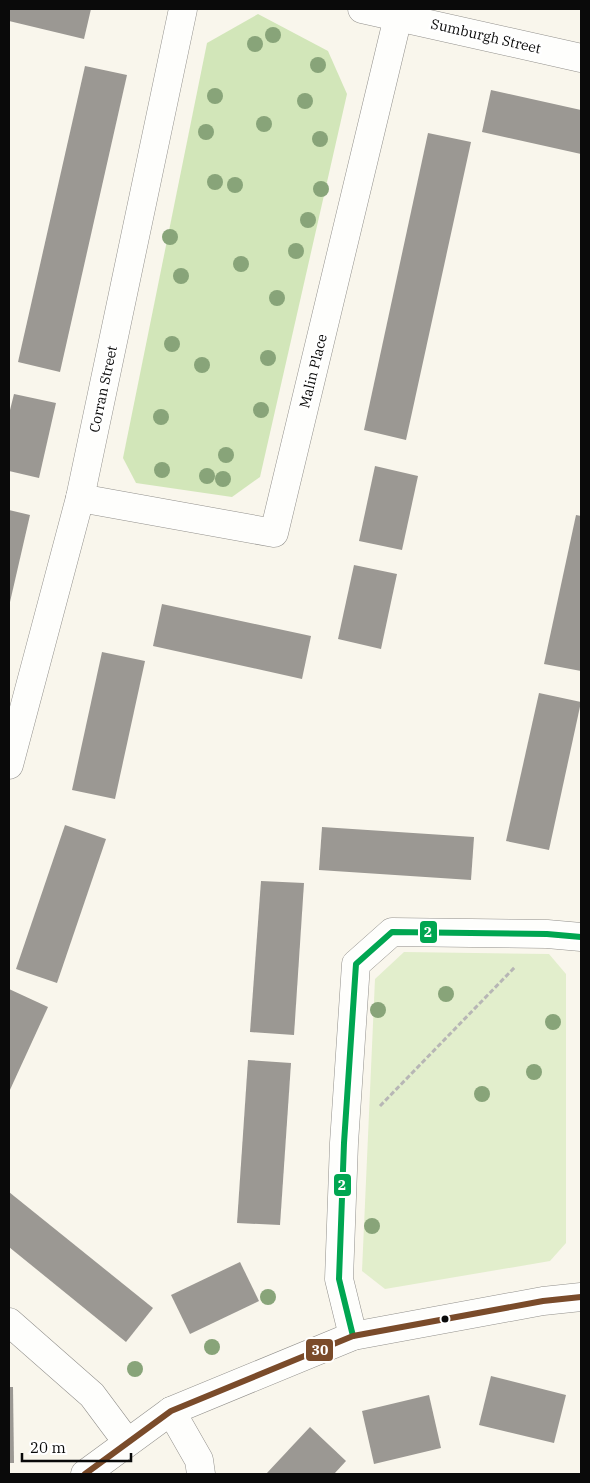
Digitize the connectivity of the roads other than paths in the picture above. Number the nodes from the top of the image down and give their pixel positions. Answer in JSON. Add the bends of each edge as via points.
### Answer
{"nodes":[{"id":1,"x":183,"y":9,"type":"edge"},
{"id":2,"x":362,"y":9,"type":"edge"},
{"id":3,"x":398,"y":17,"type":"junction"},
{"id":4,"x":581,"y":58,"type":"edge"},
{"id":5,"x":80,"y":498,"type":"junction"},
{"id":6,"x":9,"y":765,"type":"edge"},
{"id":7,"x":581,"y":937,"type":"edge"},
{"id":8,"x":581,"y":1297,"type":"edge"},
{"id":9,"x":9,"y":1322,"type":"edge"},
{"id":10,"x":353,"y":1336,"type":"junction"},
{"id":11,"x":171,"y":1411,"type":"junction"},
{"id":12,"x":127,"y":1442,"type":"junction"},
{"id":13,"x":85,"y":1474,"type":"edge"},
{"id":14,"x":201,"y":1474,"type":"edge"}],
"edges":[{"from":1,"to":5,"type":"street","name":"Corran Street"},
{"from":2,"to":3,"type":"street","name":"Sumburgh Street"},
{"from":3,"to":4,"type":"street","name":"Sumburgh Street"},
{"from":3,"to":5,"type":"street","name":"Malin Place","via":[[274,533]]},
{"from":5,"to":6,"type":"street","name":"Corran Street"},
{"from":7,"to":10,"type":"street","via":[[392,932],[356,964],[339,1279]]},
{"from":8,"to":10,"type":"street"},
{"from":9,"to":12,"type":"street","via":[[92,1395]]},
{"from":10,"to":11,"type":"street"},
{"from":11,"to":12,"type":"street"},
{"from":11,"to":14,"type":"street","via":[[199,1460]]},
{"from":12,"to":13,"type":"street"}]}
